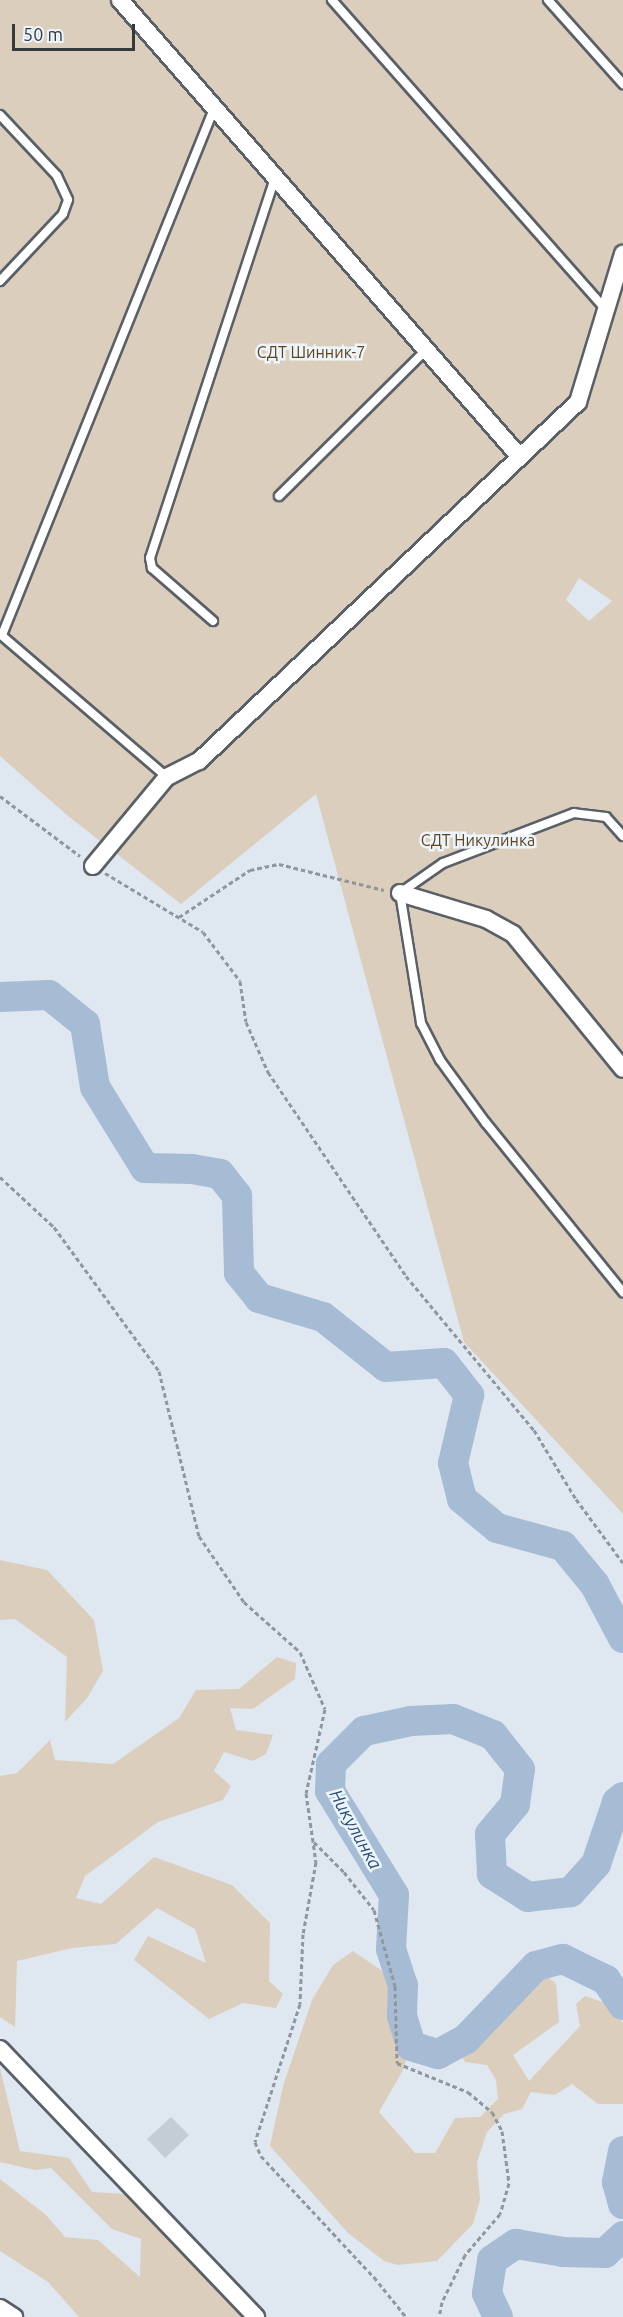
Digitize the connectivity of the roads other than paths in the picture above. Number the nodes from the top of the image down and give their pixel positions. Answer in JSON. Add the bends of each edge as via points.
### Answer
{"nodes":[{"id":1,"x":120,"y":0,"type":"edge"},
{"id":2,"x":332,"y":0,"type":"edge"},
{"id":3,"x":548,"y":0,"type":"edge"},
{"id":4,"x":623,"y":84,"type":"edge"},
{"id":5,"x":213,"y":111,"type":"junction"},
{"id":6,"x":0,"y":115,"type":"edge"},
{"id":7,"x":274,"y":180,"type":"junction"},
{"id":8,"x":623,"y":254,"type":"edge"},
{"id":9,"x":0,"y":281,"type":"edge"},
{"id":10,"x":607,"y":311,"type":"junction"},
{"id":11,"x":425,"y":351,"type":"junction"},
{"id":12,"x":520,"y":457,"type":"junction"},
{"id":13,"x":279,"y":496,"type":"dead end"},
{"id":14,"x":213,"y":621,"type":"dead end"},
{"id":15,"x":1,"y":634,"type":"edge"},
{"id":16,"x":167,"y":777,"type":"junction"},
{"id":17,"x":623,"y":837,"type":"edge"},
{"id":18,"x":93,"y":866,"type":"road end"},
{"id":19,"x":400,"y":893,"type":"junction"},
{"id":20,"x":623,"y":1068,"type":"edge"},
{"id":21,"x":623,"y":1292,"type":"edge"},
{"id":22,"x":0,"y":2049,"type":"edge"},
{"id":23,"x":0,"y":2308,"type":"edge"},
{"id":24,"x":14,"y":2317,"type":"edge"},
{"id":25,"x":256,"y":2317,"type":"edge"}],
"edges":[{"from":1,"to":5,"type":"street"},
{"from":2,"to":10,"type":"lane"},
{"from":3,"to":4,"type":"lane"},
{"from":5,"to":7,"type":"street"},
{"from":5,"to":15,"type":"lane"},
{"from":6,"to":9,"type":"lane","via":[[57,176],[68,200],[63,214]]},
{"from":7,"to":11,"type":"street"},
{"from":7,"to":14,"type":"lane","via":[[150,558],[152,568]]},
{"from":8,"to":10,"type":"street"},
{"from":10,"to":12,"type":"street","via":[[578,402]]},
{"from":11,"to":12,"type":"street"},
{"from":11,"to":13,"type":"lane"},
{"from":12,"to":16,"type":"street","via":[[199,761]]},
{"from":15,"to":16,"type":"lane"},
{"from":16,"to":18,"type":"street"},
{"from":17,"to":19,"type":"lane","via":[[606,817],[574,813],[443,863]]},
{"from":19,"to":20,"type":"street","via":[[486,919],[513,934]]},
{"from":19,"to":21,"type":"lane","via":[[421,1023],[440,1060]]},
{"from":22,"to":25,"type":"street"},
{"from":23,"to":24,"type":"street"}]}
